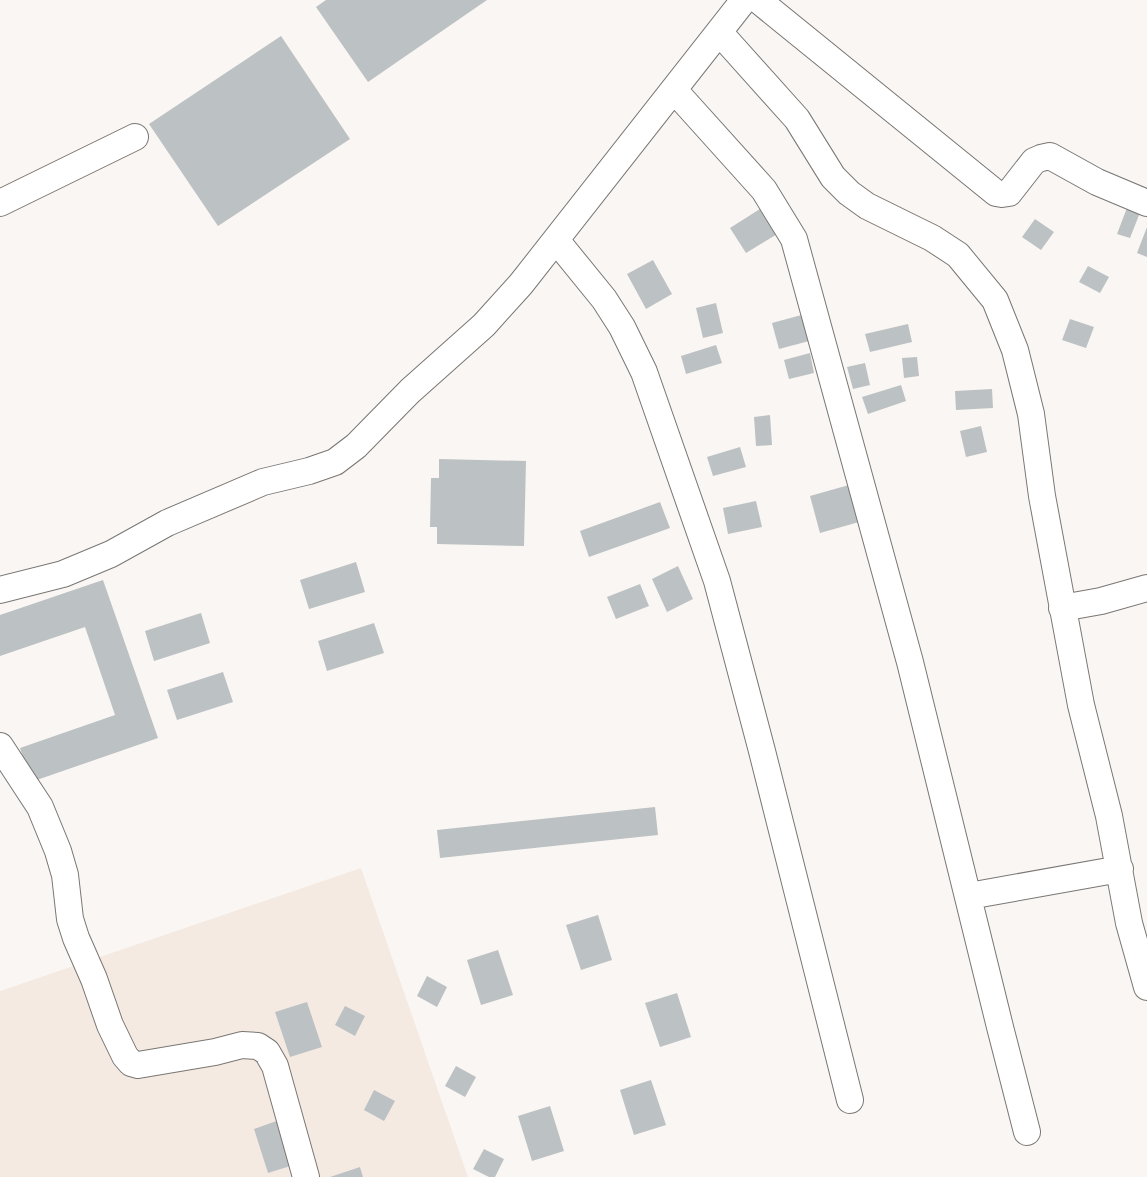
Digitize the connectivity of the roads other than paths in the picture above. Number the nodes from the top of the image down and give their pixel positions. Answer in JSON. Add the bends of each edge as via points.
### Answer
{"nodes":[{"id":1,"x":744,"y":0,"type":"edge"},
{"id":2,"x":758,"y":0,"type":"edge"},
{"id":3,"x":718,"y":32,"type":"junction"},
{"id":4,"x":674,"y":90,"type":"junction"},
{"id":5,"x":135,"y":137,"type":"dead end"},
{"id":6,"x":0,"y":203,"type":"edge"},
{"id":7,"x":1147,"y":203,"type":"edge"},
{"id":8,"x":556,"y":240,"type":"junction"},
{"id":9,"x":1147,"y":588,"type":"edge"},
{"id":10,"x":0,"y":590,"type":"edge"},
{"id":11,"x":1062,"y":608,"type":"junction"},
{"id":12,"x":0,"y":746,"type":"edge"},
{"id":13,"x":1120,"y":869,"type":"junction"},
{"id":14,"x":969,"y":896,"type":"junction"},
{"id":15,"x":1147,"y":987,"type":"edge"},
{"id":16,"x":850,"y":1100,"type":"dead end"},
{"id":17,"x":1027,"y":1132,"type":"dead end"},
{"id":18,"x":306,"y":1177,"type":"edge"}],
"edges":[{"from":1,"to":3,"type":"street"},
{"from":2,"to":7,"type":"street","via":[[996,192],[1009,193],[1034,161],[1050,156],[1097,182]]},
{"from":3,"to":4,"type":"street"},
{"from":3,"to":11,"type":"street","via":[[797,120],[833,177],[848,192],[867,206],[932,238],[958,255],[995,300],[1015,350],[1030,414]]},
{"from":4,"to":8,"type":"street"},
{"from":4,"to":14,"type":"street","via":[[764,190],[794,239],[910,662]]},
{"from":5,"to":6,"type":"street"},
{"from":8,"to":10,"type":"street","via":[[484,325],[335,462],[263,482],[167,523],[111,554],[63,574]]},
{"from":8,"to":16,"type":"street","via":[[604,299],[644,372],[718,581]]},
{"from":9,"to":11,"type":"street"},
{"from":11,"to":13,"type":"street"},
{"from":12,"to":18,"type":"street","via":[[40,807],[58,851],[76,938],[125,1056],[138,1065],[242,1045],[258,1046],[267,1052],[275,1066]]},
{"from":13,"to":14,"type":"street"},
{"from":13,"to":15,"type":"street","via":[[1129,923]]},
{"from":14,"to":17,"type":"street"}]}
